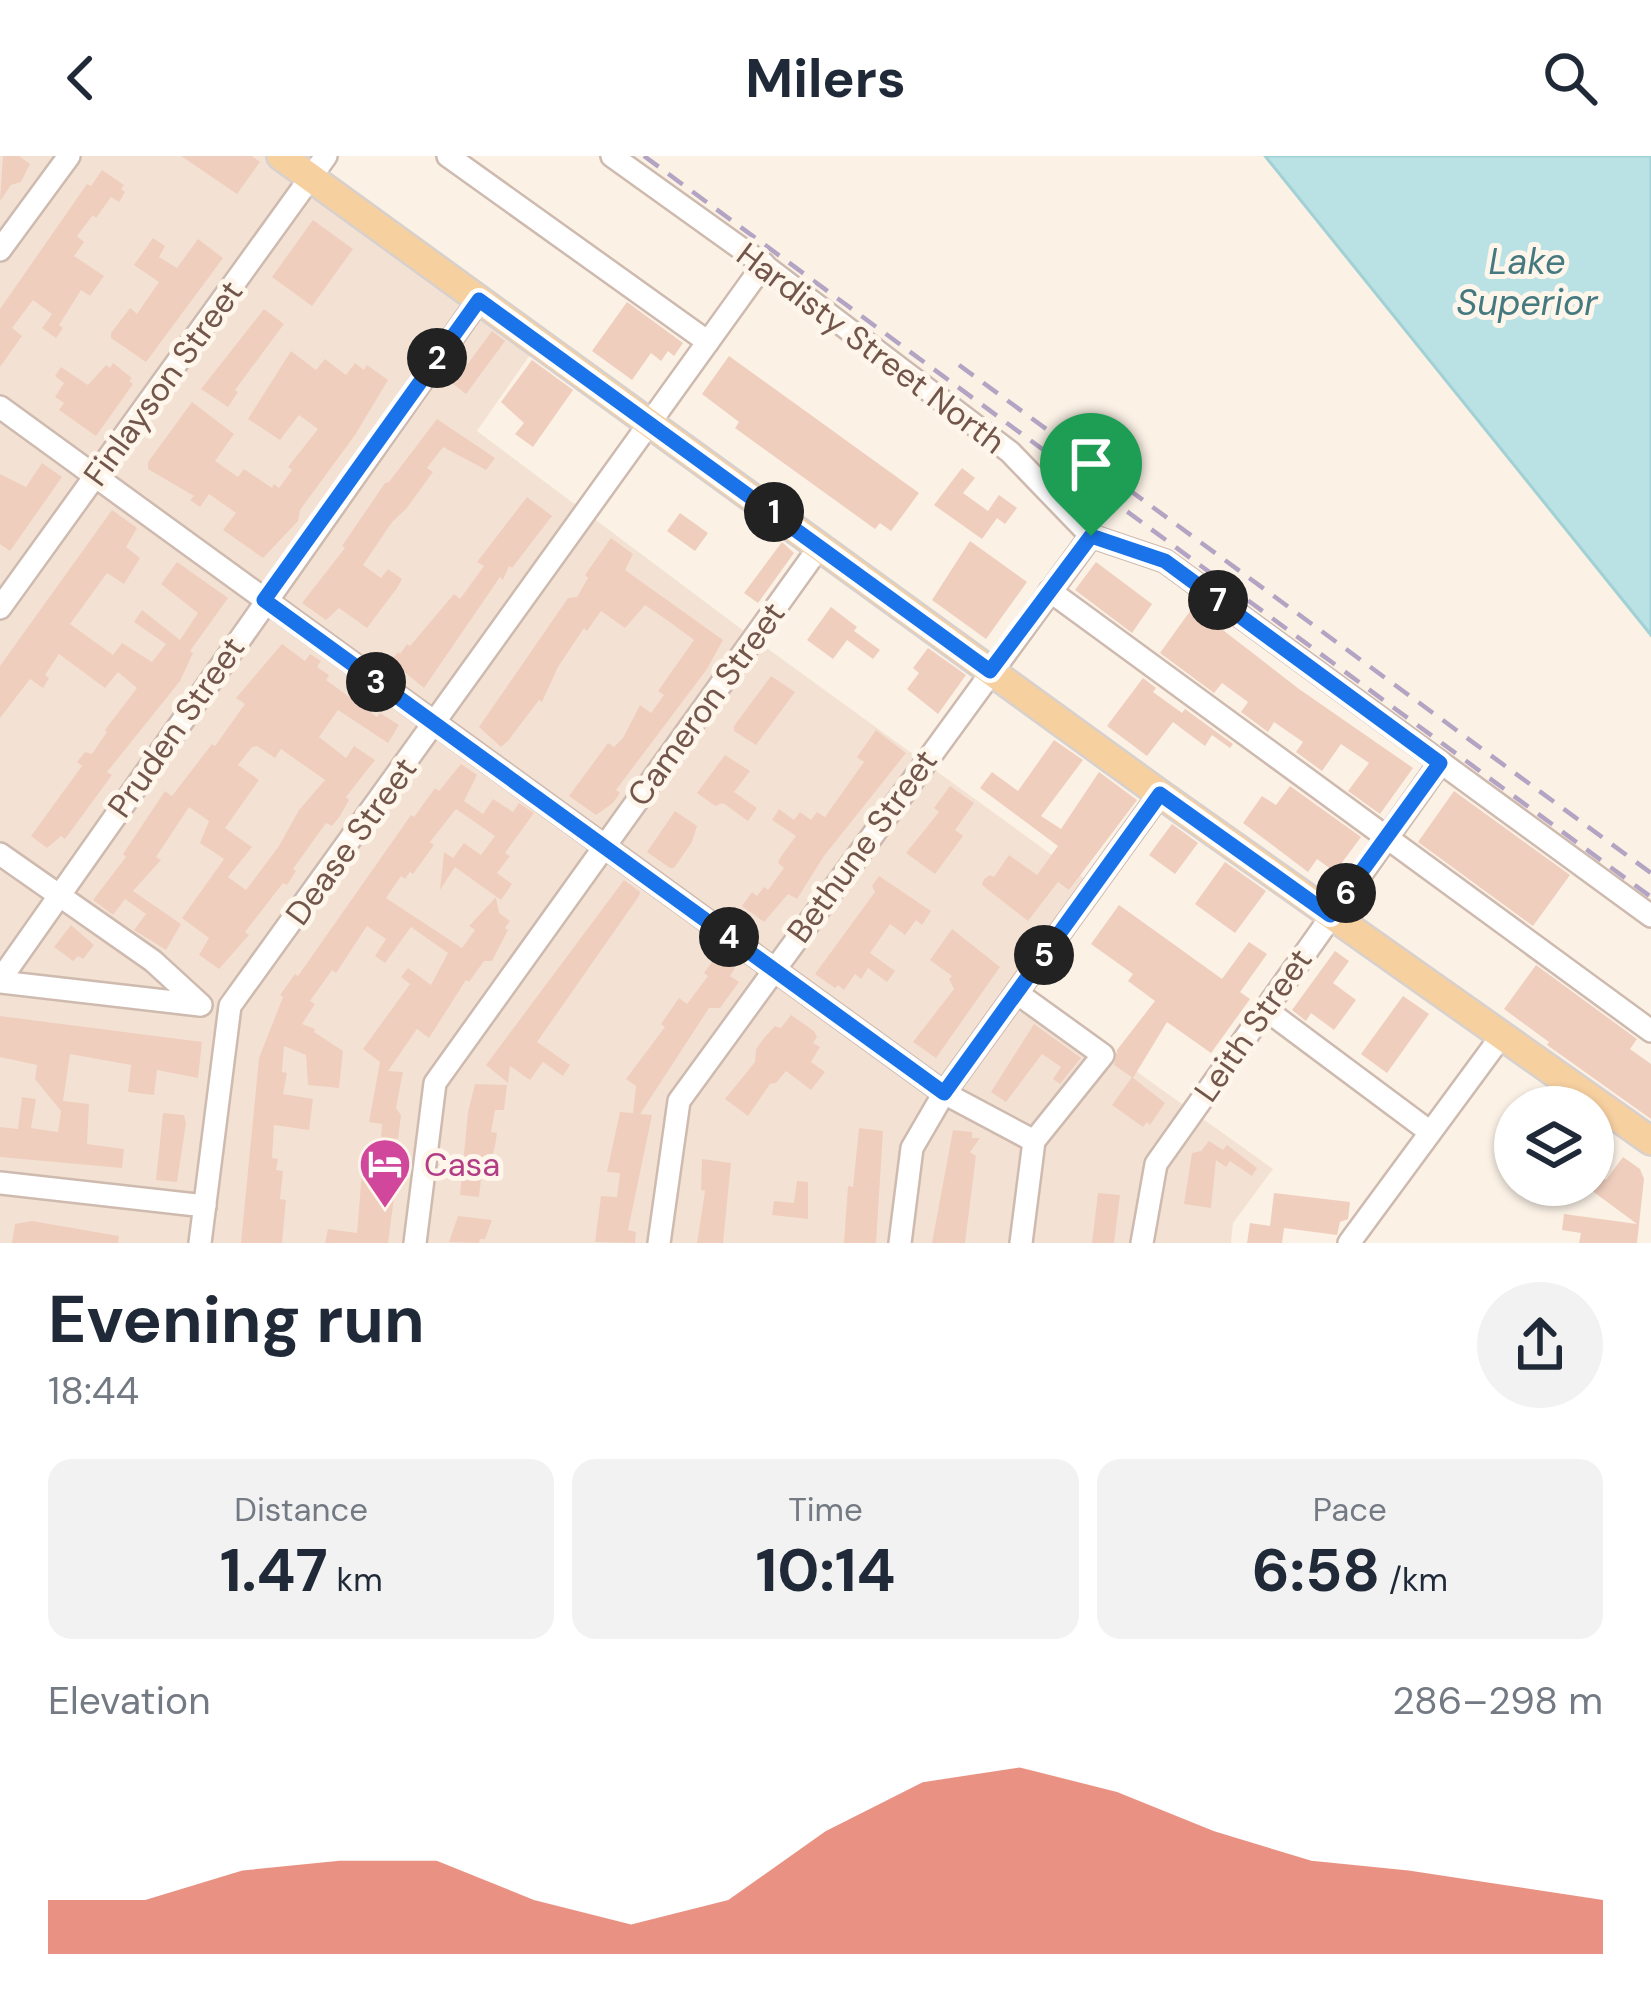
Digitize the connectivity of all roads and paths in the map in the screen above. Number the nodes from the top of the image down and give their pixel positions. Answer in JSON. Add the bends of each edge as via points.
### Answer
{"nodes":[{"id":1,"x":69,"y":156,"type":"edge"},
{"id":2,"x":281,"y":156,"type":"edge"},
{"id":3,"x":448,"y":156,"type":"edge"},
{"id":4,"x":612,"y":156,"type":"edge"},
{"id":5,"x":318,"y":167,"type":"edge"},
{"id":6,"x":0,"y":250,"type":"edge"},
{"id":7,"x":764,"y":265,"type":"junction"},
{"id":8,"x":479,"y":300,"type":"junction"},
{"id":9,"x":708,"y":342,"type":"junction"},
{"id":10,"x":0,"y":407,"type":"edge"},
{"id":11,"x":651,"y":422,"type":"junction"},
{"id":12,"x":96,"y":477,"type":"junction"},
{"id":13,"x":1091,"y":536,"type":"junction"},
{"id":14,"x":820,"y":546,"type":"junction"},
{"id":15,"x":1050,"y":591,"type":"junction"},
{"id":16,"x":264,"y":600,"type":"junction"},
{"id":17,"x":0,"y":608,"type":"edge"},
{"id":18,"x":990,"y":671,"type":"junction"},
{"id":19,"x":435,"y":725,"type":"junction"},
{"id":20,"x":1440,"y":763,"type":"junction"},
{"id":21,"x":1160,"y":794,"type":"junction"},
{"id":22,"x":1387,"y":836,"type":"junction"},
{"id":23,"x":603,"y":848,"type":"junction"},
{"id":24,"x":0,"y":854,"type":"edge"},
{"id":25,"x":60,"y":894,"type":"junction"},
{"id":26,"x":1330,"y":915,"type":"junction"},
{"id":27,"x":1651,"y":916,"type":"edge"},
{"id":28,"x":774,"y":968,"type":"junction"},
{"id":29,"x":0,"y":981,"type":"edge"},
{"id":30,"x":1017,"y":993,"type":"junction"},
{"id":31,"x":201,"y":1005,"type":"junction"},
{"id":32,"x":230,"y":1006,"type":"junction"},
{"id":33,"x":1265,"y":1009,"type":"junction"},
{"id":34,"x":1651,"y":1031,"type":"edge"},
{"id":35,"x":1500,"y":1038,"type":"junction"},
{"id":36,"x":944,"y":1093,"type":"junction"},
{"id":37,"x":1430,"y":1132,"type":"junction"},
{"id":38,"x":1034,"y":1141,"type":"junction"},
{"id":39,"x":1651,"y":1141,"type":"edge"},
{"id":40,"x":0,"y":1184,"type":"edge"},
{"id":41,"x":205,"y":1206,"type":"junction"},
{"id":42,"x":200,"y":1243,"type":"edge"},
{"id":43,"x":415,"y":1243,"type":"edge"},
{"id":44,"x":659,"y":1243,"type":"edge"},
{"id":45,"x":900,"y":1243,"type":"edge"},
{"id":46,"x":1021,"y":1243,"type":"edge"},
{"id":47,"x":1142,"y":1243,"type":"edge"},
{"id":48,"x":1349,"y":1243,"type":"edge"}],
"edges":[{"from":1,"to":6,"type":"street"},
{"from":2,"to":5,"type":"main road"},
{"from":3,"to":9,"type":"street"},
{"from":4,"to":7,"type":"street","name":"Hardisty Street North"},
{"from":5,"to":8,"type":"main road"},
{"from":5,"to":12,"type":"street","name":"Finlayson Street"},
{"from":7,"to":9,"type":"street","name":"Dease Street"},
{"from":7,"to":13,"type":"street","name":"Hardisty Street North","via":[[1010,452]]},
{"from":8,"to":11,"type":"main road"},
{"from":8,"to":16,"type":"street","name":"Pruden Street"},
{"from":9,"to":11,"type":"street","name":"Dease Street"},
{"from":10,"to":12,"type":"street"},
{"from":11,"to":14,"type":"main road"},
{"from":11,"to":19,"type":"street","name":"Dease Street"},
{"from":12,"to":16,"type":"street"},
{"from":12,"to":17,"type":"street","name":"Finlayson Street"},
{"from":13,"to":15,"type":"street","name":"Bethune Street"},
{"from":13,"to":20,"type":"street","name":"Hardisty Street North","via":[[1165,561]]},
{"from":14,"to":18,"type":"main road"},
{"from":14,"to":23,"type":"street","name":"Cameron Street"},
{"from":15,"to":18,"type":"street","name":"Bethune Street"},
{"from":15,"to":22,"type":"street"},
{"from":16,"to":19,"type":"street"},
{"from":16,"to":25,"type":"street","name":"Pruden Street"},
{"from":18,"to":21,"type":"main road"},
{"from":18,"to":28,"type":"street","name":"Bethune Street"},
{"from":19,"to":23,"type":"street"},
{"from":19,"to":32,"type":"street","name":"Dease Street"},
{"from":20,"to":22,"type":"street","name":"Leith Street"},
{"from":20,"to":27,"type":"street","name":"Hardisty Street North"},
{"from":21,"to":26,"type":"main road"},
{"from":21,"to":30,"type":"street"},
{"from":22,"to":26,"type":"street","name":"Leith Street"},
{"from":22,"to":34,"type":"street"},
{"from":23,"to":28,"type":"street"},
{"from":23,"to":43,"type":"street","name":"Cameron Street","via":[[435,1083]]},
{"from":24,"to":25,"type":"street"},
{"from":25,"to":29,"type":"street","name":"Pruden Street"},
{"from":25,"to":31,"type":"street"},
{"from":26,"to":33,"type":"street","name":"Leith Street"},
{"from":26,"to":35,"type":"main road"},
{"from":28,"to":36,"type":"street"},
{"from":28,"to":44,"type":"street","name":"Bethune Street","via":[[679,1101]]},
{"from":29,"to":31,"type":"street"},
{"from":30,"to":36,"type":"street"},
{"from":30,"to":38,"type":"street","via":[[1103,1055]]},
{"from":31,"to":32,"type":"street"},
{"from":32,"to":41,"type":"street","name":"Dease Street"},
{"from":33,"to":37,"type":"street"},
{"from":33,"to":47,"type":"street","name":"Leith Street","via":[[1156,1164]]},
{"from":35,"to":37,"type":"street"},
{"from":35,"to":39,"type":"main road"},
{"from":36,"to":38,"type":"street"},
{"from":36,"to":45,"type":"street","via":[[912,1148]]},
{"from":37,"to":48,"type":"street"},
{"from":38,"to":46,"type":"street"},
{"from":40,"to":41,"type":"street"},
{"from":41,"to":42,"type":"street","name":"Dease Street"}]}
